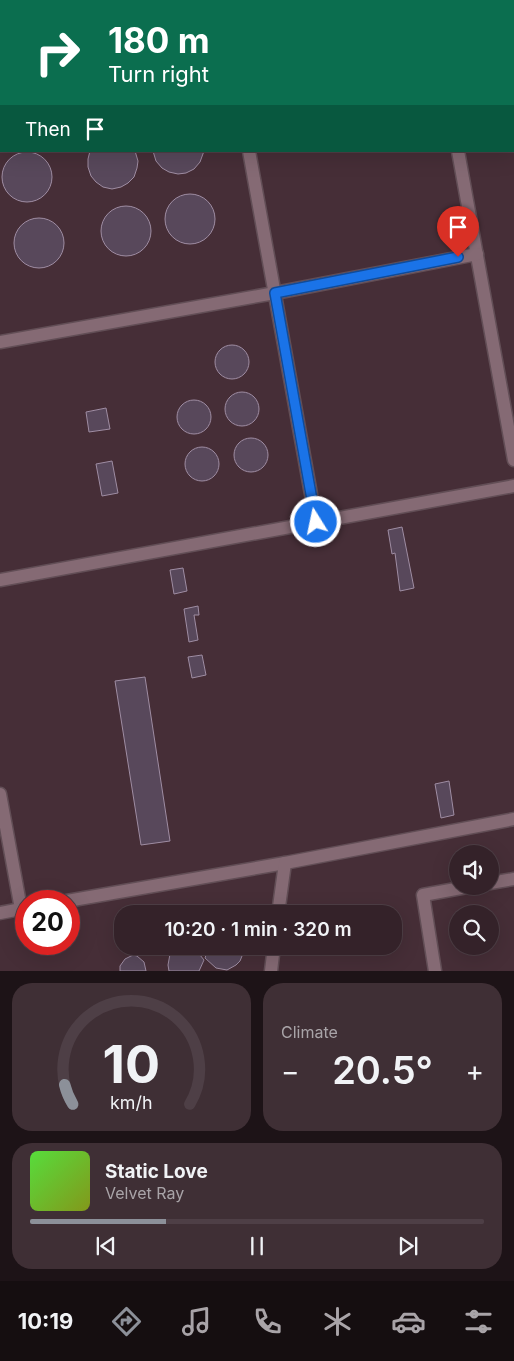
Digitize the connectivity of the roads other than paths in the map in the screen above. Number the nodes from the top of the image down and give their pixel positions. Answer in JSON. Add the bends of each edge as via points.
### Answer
{"nodes":[{"id":1,"x":249,"y":152,"type":"edge"},
{"id":2,"x":458,"y":152,"type":"edge"},
{"id":3,"x":477,"y":254,"type":"junction"},
{"id":4,"x":275,"y":293,"type":"junction"},
{"id":5,"x":0,"y":342,"type":"edge"},
{"id":6,"x":514,"y":460,"type":"edge"},
{"id":7,"x":514,"y":486,"type":"edge"},
{"id":8,"x":316,"y":522,"type":"junction"},
{"id":9,"x":0,"y":580,"type":"edge"},
{"id":10,"x":0,"y":794,"type":"edge"},
{"id":11,"x":514,"y":819,"type":"edge"},
{"id":12,"x":285,"y":863,"type":"junction"},
{"id":13,"x":514,"y":879,"type":"edge"},
{"id":14,"x":499,"y":882,"type":"edge"},
{"id":15,"x":20,"y":890,"type":"edge"},
{"id":16,"x":449,"y":890,"type":"edge"},
{"id":17,"x":80,"y":899,"type":"edge"},
{"id":18,"x":279,"y":905,"type":"edge"},
{"id":19,"x":15,"y":910,"type":"edge"},
{"id":20,"x":0,"y":913,"type":"edge"},
{"id":21,"x":273,"y":955,"type":"edge"},
{"id":22,"x":271,"y":971,"type":"edge"},
{"id":23,"x":435,"y":971,"type":"edge"}],
"edges":[{"from":1,"to":4,"type":"lane"},
{"from":2,"to":3,"type":"lane"},
{"from":3,"to":4,"type":"lane"},
{"from":3,"to":6,"type":"lane"},
{"from":4,"to":5,"type":"lane"},
{"from":4,"to":8,"type":"lane"},
{"from":7,"to":8,"type":"lane"},
{"from":8,"to":9,"type":"lane"},
{"from":10,"to":15,"type":"lane"},
{"from":11,"to":12,"type":"lane"},
{"from":12,"to":17,"type":"lane"},
{"from":12,"to":18,"type":"lane"},
{"from":13,"to":14,"type":"lane"},
{"from":16,"to":23,"type":"lane","via":[[422,895]]},
{"from":19,"to":20,"type":"lane"},
{"from":21,"to":22,"type":"lane"}]}
